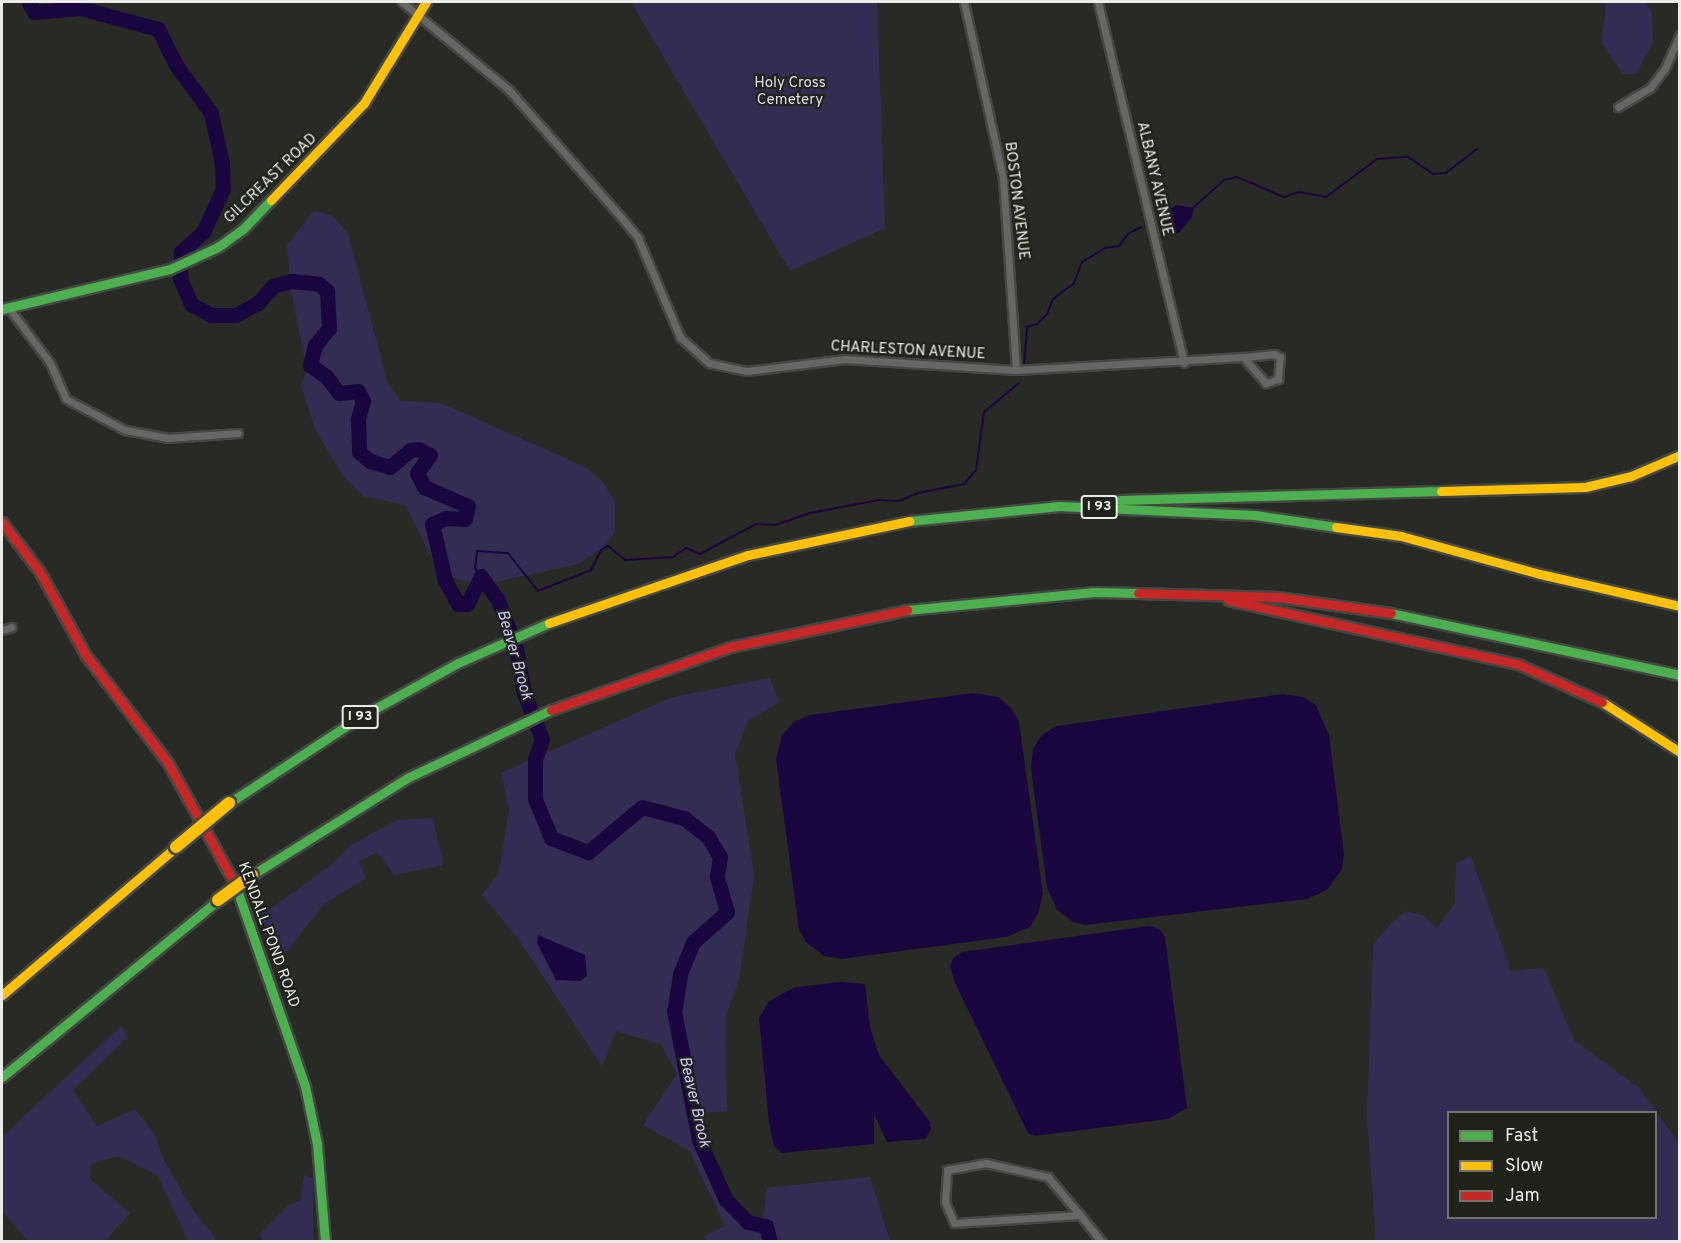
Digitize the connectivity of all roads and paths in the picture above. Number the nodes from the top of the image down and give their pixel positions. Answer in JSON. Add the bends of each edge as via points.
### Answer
{"nodes":[{"id":1,"x":402,"y":2,"type":"edge"},
{"id":2,"x":426,"y":2,"type":"edge"},
{"id":3,"x":964,"y":2,"type":"edge"},
{"id":4,"x":1098,"y":2,"type":"edge"},
{"id":5,"x":417,"y":17,"type":"junction"},
{"id":6,"x":1680,"y":35,"type":"edge"},
{"id":7,"x":1617,"y":107,"type":"dead end"},
{"id":8,"x":5,"y":308,"type":"edge"},
{"id":9,"x":1243,"y":357,"type":"junction"},
{"id":10,"x":1184,"y":363,"type":"junction"},
{"id":11,"x":1016,"y":370,"type":"junction"},
{"id":12,"x":237,"y":433,"type":"dead end"},
{"id":13,"x":1680,"y":455,"type":"edge"},
{"id":14,"x":1059,"y":506,"type":"junction"},
{"id":15,"x":2,"y":522,"type":"edge"},
{"id":16,"x":1190,"y":592,"type":"junction"},
{"id":17,"x":1680,"y":606,"type":"edge"},
{"id":18,"x":12,"y":627,"type":"dead end"},
{"id":19,"x":2,"y":630,"type":"edge"},
{"id":20,"x":1680,"y":675,"type":"edge"},
{"id":21,"x":1680,"y":752,"type":"edge"},
{"id":22,"x":2,"y":995,"type":"edge"},
{"id":23,"x":2,"y":1077,"type":"edge"},
{"id":24,"x":1080,"y":1215,"type":"junction"},
{"id":25,"x":325,"y":1242,"type":"edge"},
{"id":26,"x":1102,"y":1242,"type":"edge"}],
"edges":[{"from":1,"to":5,"type":"street","name":"CHARLESTON AVENUE"},
{"from":2,"to":5,"type":"main road","name":"GILCREAST ROAD"},
{"from":3,"to":11,"type":"street","name":"BOSTON AVENUE","via":[[1003,178]]},
{"from":4,"to":10,"type":"street","name":"ALBANY AVENUE"},
{"from":5,"to":8,"type":"main road","name":"GILCREAST ROAD","via":[[380,79],[346,125],[243,230],[170,269]]},
{"from":5,"to":11,"type":"street","name":"CHARLESTON AVENUE","via":[[502,83],[614,209],[638,238],[680,337],[709,363],[747,371],[845,359]]},
{"from":6,"to":7,"type":"street","via":[[1654,83]]},
{"from":8,"to":12,"type":"street","via":[[50,363],[66,399],[125,430],[168,438]]},
{"from":9,"to":9,"type":"street","name":"CHARLESTON AVENUE","via":[[1280,357],[1278,379],[1266,383]]},
{"from":9,"to":10,"type":"street","name":"CHARLESTON AVENUE"},
{"from":10,"to":11,"type":"street","name":"CHARLESTON AVENUE"},
{"from":13,"to":14,"type":"main road","via":[[1631,476],[1585,487],[1285,493]]},
{"from":14,"to":17,"type":"main road","number":"I 93","via":[[1216,512],[1353,526]]},
{"from":14,"to":22,"type":"main road","number":"I 93","bridge":true,"via":[[902,522],[795,543],[626,593],[498,645],[360,717],[229,803]]},
{"from":15,"to":25,"type":"main road","name":"KENDALL POND ROAD","via":[[50,587],[85,654],[168,763],[227,865],[253,928],[305,1086],[317,1144]]},
{"from":16,"to":20,"type":"main road","via":[[1308,600],[1429,618]]},
{"from":16,"to":21,"type":"main road","via":[[1520,665],[1603,702]]},
{"from":16,"to":23,"type":"main road","bridge":true,"via":[[1033,595],[851,619],[701,656],[549,710],[378,794],[252,875]]},
{"from":18,"to":19,"type":"street"},
{"from":24,"to":24,"type":"street","via":[[1048,1177],[986,1163],[947,1170],[945,1202],[954,1223]]},
{"from":24,"to":26,"type":"street"}]}
